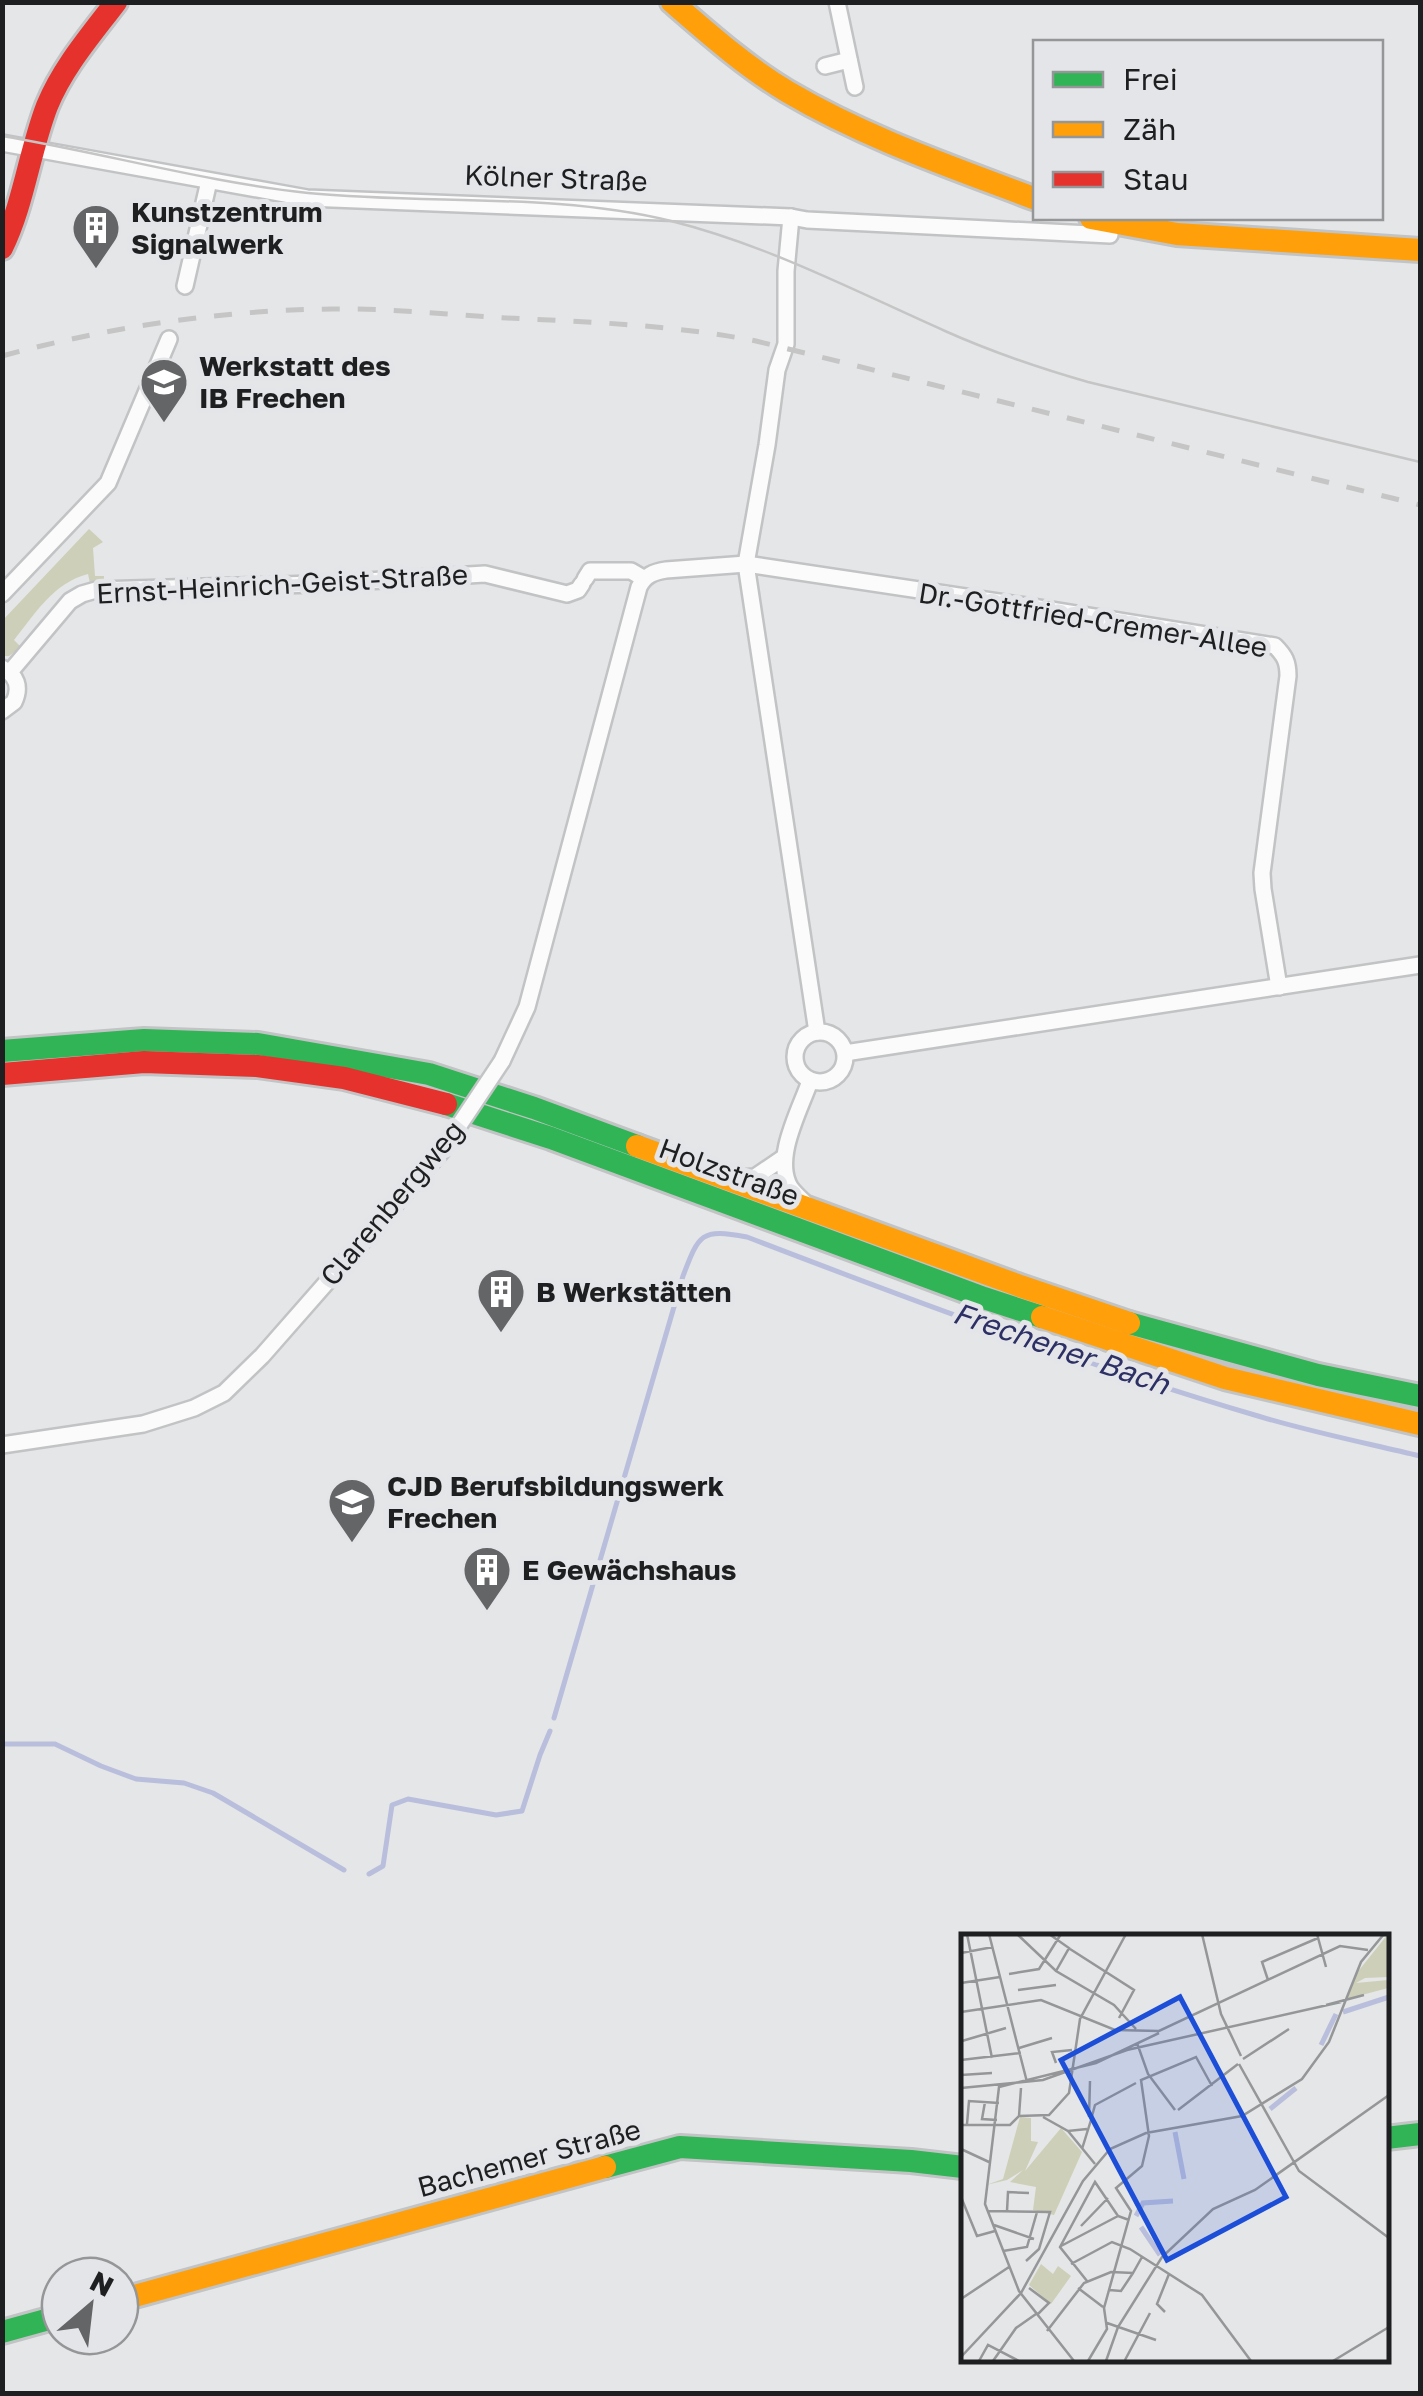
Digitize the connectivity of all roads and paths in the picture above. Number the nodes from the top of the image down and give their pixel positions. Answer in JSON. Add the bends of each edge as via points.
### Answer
{"nodes":[{"id":1,"x":116,"y":2,"type":"edge"},
{"id":2,"x":672,"y":2,"type":"edge"},
{"id":3,"x":837,"y":2,"type":"edge"},
{"id":4,"x":849,"y":60,"type":"junction"},
{"id":5,"x":825,"y":66,"type":"dead end"},
{"id":6,"x":856,"y":87,"type":"dead end"},
{"id":7,"x":2,"y":143,"type":"edge"},
{"id":8,"x":36,"y":148,"type":"junction"},
{"id":9,"x":209,"y":181,"type":"junction"},
{"id":10,"x":1033,"y":198,"type":"edge"},
{"id":11,"x":790,"y":217,"type":"junction"},
{"id":12,"x":1102,"y":220,"type":"edge"},
{"id":13,"x":1110,"y":235,"type":"dead end"},
{"id":14,"x":2,"y":248,"type":"edge"},
{"id":15,"x":1420,"y":250,"type":"edge"},
{"id":16,"x":185,"y":286,"type":"dead end"},
{"id":17,"x":169,"y":339,"type":"dead end"},
{"id":18,"x":746,"y":564,"type":"junction"},
{"id":19,"x":644,"y":578,"type":"junction"},
{"id":20,"x":2,"y":594,"type":"edge"},
{"id":21,"x":6,"y":670,"type":"edge"},
{"id":22,"x":2,"y":711,"type":"edge"},
{"id":23,"x":1420,"y":965,"type":"edge"},
{"id":24,"x":1279,"y":987,"type":"junction"},
{"id":25,"x":817,"y":1032,"type":"junction"},
{"id":26,"x":2,"y":1051,"type":"edge"},
{"id":27,"x":846,"y":1054,"type":"junction"},
{"id":28,"x":2,"y":1074,"type":"edge"},
{"id":29,"x":810,"y":1080,"type":"junction"},
{"id":30,"x":783,"y":1158,"type":"junction"},
{"id":31,"x":728,"y":1179,"type":"junction"},
{"id":32,"x":813,"y":1210,"type":"junction"},
{"id":33,"x":1420,"y":1396,"type":"edge"},
{"id":34,"x":1420,"y":1424,"type":"edge"},
{"id":35,"x":2,"y":1445,"type":"edge"},
{"id":36,"x":1420,"y":2134,"type":"edge"},
{"id":37,"x":1388,"y":2138,"type":"edge"},
{"id":38,"x":961,"y":2167,"type":"edge"},
{"id":39,"x":140,"y":2295,"type":"edge"},
{"id":40,"x":40,"y":2322,"type":"edge"},
{"id":41,"x":2,"y":2332,"type":"edge"}],
"edges":[{"from":1,"to":8,"type":"main road","via":[[56,86]]},
{"from":2,"to":10,"type":"main road","via":[[760,73],[830,115]]},
{"from":3,"to":4,"type":"street"},
{"from":4,"to":5,"type":"street"},
{"from":4,"to":6,"type":"street"},
{"from":7,"to":8,"type":"street","name":"Kölner Straße"},
{"from":8,"to":9,"type":"street","name":"Kölner Straße"},
{"from":8,"to":14,"type":"main road"},
{"from":9,"to":11,"type":"street","name":"Kölner Straße","via":[[307,198]]},
{"from":9,"to":16,"type":"street"},
{"from":11,"to":13,"type":"street","name":"Kölner Straße"},
{"from":11,"to":18,"type":"street","via":[[786,344]]},
{"from":12,"to":15,"type":"main road","via":[[1177,234]]},
{"from":17,"to":20,"type":"street","via":[[108,482]]},
{"from":18,"to":19,"type":"street","name":"Dr.-Gottfried-Cremer-Allee"},
{"from":18,"to":24,"type":"street","name":"Dr.-Gottfried-Cremer-Allee","via":[[1275,646],[1288,676],[1262,872]]},
{"from":18,"to":25,"type":"street"},
{"from":19,"to":21,"type":"street","name":"Ernst-Heinrich-Geist-Straße","via":[[631,570],[590,571],[578,590],[566,594],[485,574],[96,590],[70,601]]},
{"from":19,"to":35,"type":"street","name":"Clarenbergweg","bridge":true,"via":[[527,1006],[502,1061],[442,1151],[224,1393],[143,1424]]},
{"from":21,"to":22,"type":"street","name":"Ernst-Heinrich-Geist-Straße","via":[[18,695]]},
{"from":23,"to":24,"type":"street"},
{"from":24,"to":27,"type":"street"},
{"from":25,"to":27,"type":"street","via":[[832,1035]]},
{"from":25,"to":29,"type":"street","via":[[802,1040],[795,1056]]},
{"from":26,"to":31,"type":"main road","name":"Holzstraße","via":[[144,1040],[258,1044],[344,1058],[429,1074]]},
{"from":27,"to":29,"type":"street","via":[[838,1076]]},
{"from":28,"to":34,"type":"main road","name":"Holzstraße","via":[[144,1062],[257,1066],[430,1099],[1158,1356]]},
{"from":29,"to":30,"type":"street"},
{"from":30,"to":31,"type":"street","via":[[755,1177]]},
{"from":30,"to":32,"type":"street","via":[[791,1189]]},
{"from":31,"to":32,"type":"main road","name":"Holzstraße"},
{"from":32,"to":33,"type":"main road","name":"Holzstraße","via":[[1149,1330]]},
{"from":36,"to":37,"type":"main road"},
{"from":38,"to":39,"type":"main road","name":"Bachemer Straße","via":[[680,2147]]},
{"from":40,"to":41,"type":"main road"}]}
